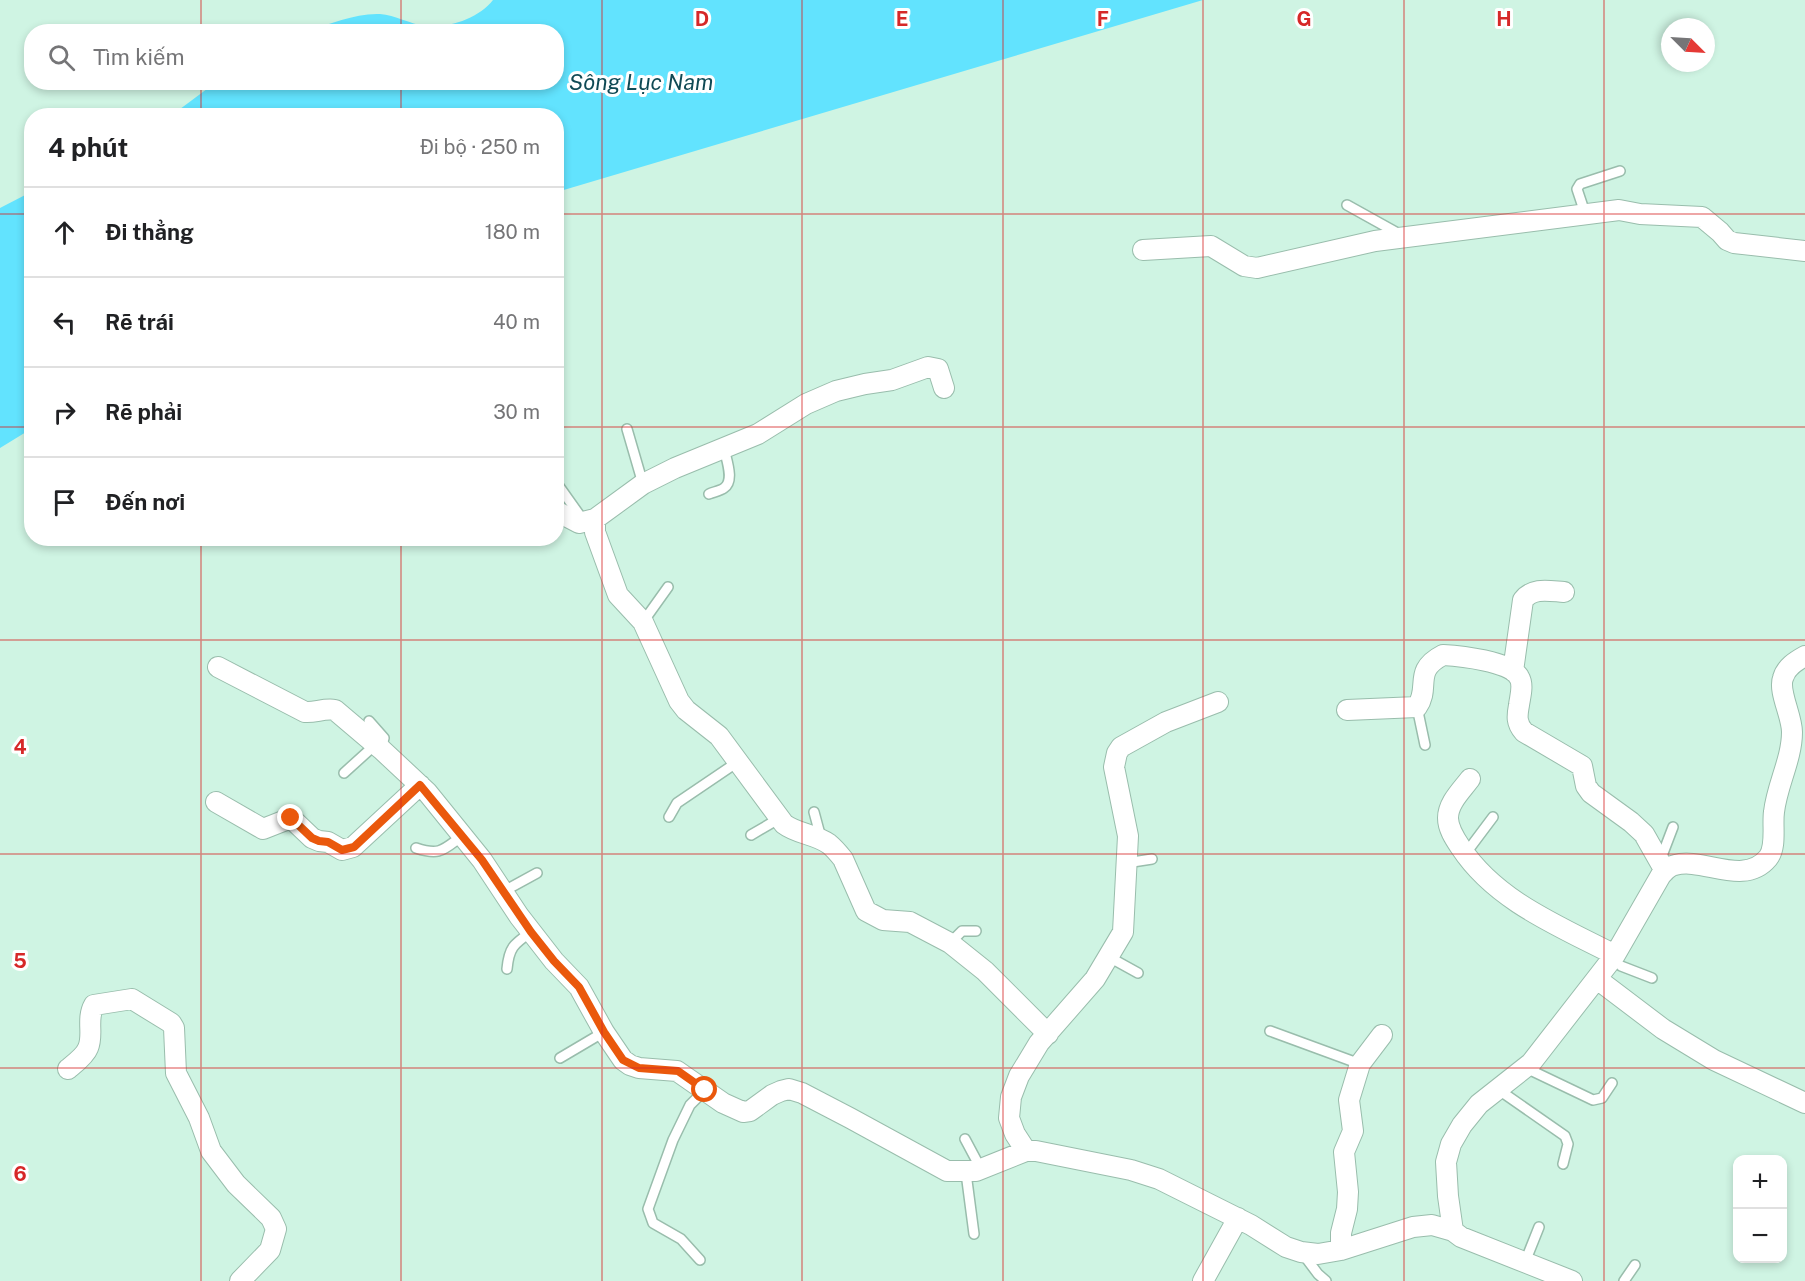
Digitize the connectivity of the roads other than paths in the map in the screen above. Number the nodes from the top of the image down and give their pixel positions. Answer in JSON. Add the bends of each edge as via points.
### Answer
{"nodes":[{"id":1,"x":1620,"y":171,"type":"dead end"},
{"id":2,"x":1347,"y":205,"type":"dead end"},
{"id":3,"x":1585,"y":213,"type":"junction"},
{"id":4,"x":1406,"y":237,"type":"junction"},
{"id":5,"x":1143,"y":250,"type":"dead end"},
{"id":6,"x":1805,"y":251,"type":"edge"},
{"id":7,"x":944,"y":388,"type":"dead end"},
{"id":8,"x":627,"y":429,"type":"dead end"},
{"id":9,"x":724,"y":448,"type":"junction"},
{"id":10,"x":643,"y":484,"type":"junction"},
{"id":11,"x":564,"y":491,"type":"edge"},
{"id":12,"x":709,"y":494,"type":"dead end"},
{"id":13,"x":564,"y":515,"type":"edge"},
{"id":14,"x":590,"y":520,"type":"junction"},
{"id":15,"x":668,"y":587,"type":"dead end"},
{"id":16,"x":1564,"y":592,"type":"dead end"},
{"id":17,"x":643,"y":622,"type":"junction"},
{"id":18,"x":1805,"y":656,"type":"edge"},
{"id":19,"x":218,"y":667,"type":"dead end"},
{"id":20,"x":1513,"y":671,"type":"junction"},
{"id":21,"x":1218,"y":702,"type":"dead end"},
{"id":22,"x":1417,"y":707,"type":"junction"},
{"id":23,"x":1347,"y":710,"type":"dead end"},
{"id":24,"x":369,"y":721,"type":"dead end"},
{"id":25,"x":1425,"y":745,"type":"dead end"},
{"id":26,"x":379,"y":746,"type":"junction"},
{"id":27,"x":739,"y":761,"type":"junction"},
{"id":28,"x":344,"y":773,"type":"dead end"},
{"id":29,"x":1470,"y":779,"type":"dead end"},
{"id":30,"x":420,"y":785,"type":"junction"},
{"id":31,"x":216,"y":802,"type":"dead end"},
{"id":32,"x":814,"y":812,"type":"dead end"},
{"id":33,"x":669,"y":817,"type":"dead end"},
{"id":34,"x":1493,"y":817,"type":"dead end"},
{"id":35,"x":780,"y":818,"type":"junction"},
{"id":36,"x":1672,"y":827,"type":"dead end"},
{"id":37,"x":462,"y":836,"type":"junction"},
{"id":38,"x":751,"y":836,"type":"dead end"},
{"id":39,"x":822,"y":840,"type":"junction"},
{"id":40,"x":416,"y":848,"type":"dead end"},
{"id":41,"x":1465,"y":854,"type":"junction"},
{"id":42,"x":1152,"y":859,"type":"dead end"},
{"id":43,"x":1126,"y":863,"type":"junction"},
{"id":44,"x":1662,"y":866,"type":"junction"},
{"id":45,"x":537,"y":873,"type":"dead end"},
{"id":46,"x":504,"y":891,"type":"junction"},
{"id":47,"x":976,"y":931,"type":"dead end"},
{"id":48,"x":531,"y":932,"type":"junction"},
{"id":49,"x":950,"y":943,"type":"junction"},
{"id":50,"x":1109,"y":957,"type":"junction"},
{"id":51,"x":1616,"y":961,"type":"junction"},
{"id":52,"x":507,"y":969,"type":"dead end"},
{"id":53,"x":1138,"y":973,"type":"dead end"},
{"id":54,"x":1652,"y":978,"type":"dead end"},
{"id":55,"x":1597,"y":979,"type":"junction"},
{"id":56,"x":1270,"y":1031,"type":"dead end"},
{"id":57,"x":604,"y":1032,"type":"junction"},
{"id":58,"x":1048,"y":1034,"type":"junction"},
{"id":59,"x":1382,"y":1035,"type":"dead end"},
{"id":60,"x":560,"y":1058,"type":"dead end"},
{"id":61,"x":1360,"y":1064,"type":"junction"},
{"id":62,"x":1526,"y":1068,"type":"junction"},
{"id":63,"x":68,"y":1069,"type":"dead end"},
{"id":64,"x":1612,"y":1083,"type":"dead end"},
{"id":65,"x":705,"y":1090,"type":"junction"},
{"id":66,"x":1499,"y":1090,"type":"junction"},
{"id":67,"x":1800,"y":1096,"type":"edge"},
{"id":68,"x":965,"y":1139,"type":"dead end"},
{"id":69,"x":1026,"y":1151,"type":"junction"},
{"id":70,"x":1563,"y":1164,"type":"dead end"},
{"id":71,"x":974,"y":1171,"type":"junction"},
{"id":72,"x":1238,"y":1218,"type":"junction"},
{"id":73,"x":1539,"y":1227,"type":"dead end"},
{"id":74,"x":1454,"y":1231,"type":"junction"},
{"id":75,"x":974,"y":1234,"type":"dead end"},
{"id":76,"x":1341,"y":1250,"type":"junction"},
{"id":77,"x":1301,"y":1252,"type":"junction"},
{"id":78,"x":700,"y":1260,"type":"dead end"},
{"id":79,"x":1525,"y":1262,"type":"junction"},
{"id":80,"x":1635,"y":1265,"type":"dead end"},
{"id":81,"x":240,"y":1281,"type":"edge"},
{"id":82,"x":1203,"y":1281,"type":"edge"},
{"id":83,"x":1326,"y":1281,"type":"edge"},
{"id":84,"x":1572,"y":1281,"type":"edge"},
{"id":85,"x":1624,"y":1281,"type":"edge"}],
"edges":[{"from":1,"to":3,"type":"lane","via":[[1580,184],[1577,189]]},
{"from":2,"to":4,"type":"lane"},
{"from":3,"to":4,"type":"street"},
{"from":3,"to":6,"type":"street","via":[[1619,210],[1702,217],[1734,243]]},
{"from":4,"to":5,"type":"street","via":[[1257,268],[1244,266],[1211,246]]},
{"from":7,"to":9,"type":"street","via":[[938,369],[928,367],[892,380],[836,391]]},
{"from":8,"to":10,"type":"lane"},
{"from":9,"to":10,"type":"street"},
{"from":9,"to":12,"type":"lane","via":[[728,483]]},
{"from":10,"to":14,"type":"street"},
{"from":11,"to":14,"type":"lane"},
{"from":13,"to":14,"type":"street","via":[[576,521]]},
{"from":14,"to":17,"type":"street","via":[[618,595]]},
{"from":15,"to":17,"type":"lane"},
{"from":16,"to":20,"type":"street","via":[[1534,591],[1523,600]]},
{"from":17,"to":27,"type":"street","via":[[679,701]]},
{"from":18,"to":44,"type":"street","via":[[1788,668],[1782,678],[1792,721],[1791,745],[1774,811],[1768,858],[1747,870]]},
{"from":19,"to":26,"type":"street","via":[[305,712],[335,710]]},
{"from":20,"to":22,"type":"street","via":[[1479,660],[1443,655],[1428,664]]},
{"from":20,"to":44,"type":"street","via":[[1522,686],[1518,726],[1582,766],[1591,793],[1644,834]]},
{"from":21,"to":43,"type":"street","via":[[1166,722],[1117,753],[1114,767],[1128,828]]},
{"from":22,"to":23,"type":"street"},
{"from":22,"to":25,"type":"lane"},
{"from":24,"to":26,"type":"lane","via":[[384,738]]},
{"from":26,"to":28,"type":"lane"},
{"from":26,"to":30,"type":"street"},
{"from":27,"to":33,"type":"lane","via":[[677,803]]},
{"from":27,"to":35,"type":"street"},
{"from":29,"to":41,"type":"street","via":[[1454,800],[1448,821]]},
{"from":30,"to":31,"type":"street","via":[[347,850],[312,838],[291,818],[264,829]]},
{"from":30,"to":37,"type":"street"},
{"from":32,"to":39,"type":"lane"},
{"from":34,"to":41,"type":"lane"},
{"from":35,"to":38,"type":"lane"},
{"from":35,"to":39,"type":"street","via":[[792,830]]},
{"from":36,"to":44,"type":"lane"},
{"from":37,"to":40,"type":"lane","via":[[437,853]]},
{"from":37,"to":46,"type":"street"},
{"from":39,"to":49,"type":"street","via":[[843,859],[866,911],[883,920],[910,922]]},
{"from":41,"to":51,"type":"street","via":[[1499,890]]},
{"from":42,"to":43,"type":"lane"},
{"from":43,"to":50,"type":"street","via":[[1123,932]]},
{"from":44,"to":51,"type":"street"},
{"from":45,"to":46,"type":"lane"},
{"from":46,"to":48,"type":"street"},
{"from":47,"to":49,"type":"lane","via":[[962,931]]},
{"from":48,"to":52,"type":"lane","via":[[511,948]]},
{"from":48,"to":57,"type":"street","via":[[579,987]]},
{"from":49,"to":58,"type":"street","via":[[986,971]]},
{"from":50,"to":53,"type":"lane"},
{"from":50,"to":58,"type":"street","via":[[1082,996]]},
{"from":51,"to":54,"type":"lane"},
{"from":51,"to":55,"type":"street"},
{"from":55,"to":62,"type":"street"},
{"from":55,"to":67,"type":"street","via":[[1663,1029],[1714,1060]]},
{"from":56,"to":61,"type":"lane"},
{"from":57,"to":60,"type":"lane"},
{"from":57,"to":65,"type":"street","via":[[630,1065],[678,1071]]},
{"from":58,"to":69,"type":"street","via":[[1019,1076],[1011,1097],[1010,1118]]},
{"from":59,"to":61,"type":"street"},
{"from":61,"to":76,"type":"street","via":[[1349,1100],[1353,1131],[1344,1152],[1348,1192]]},
{"from":62,"to":64,"type":"lane","via":[[1593,1100],[1602,1098]]},
{"from":62,"to":66,"type":"street"},
{"from":63,"to":81,"type":"street","via":[[87,1051],[94,1005],[128,998],[171,1023],[176,1073],[211,1151],[276,1229],[270,1250]]},
{"from":65,"to":71,"type":"street","via":[[743,1112],[789,1089],[935,1166],[947,1171]]},
{"from":65,"to":78,"type":"lane","via":[[690,1105],[673,1140],[648,1209],[653,1223],[681,1239]]},
{"from":66,"to":70,"type":"lane","via":[[1565,1136],[1568,1144]]},
{"from":66,"to":74,"type":"street","via":[[1479,1104],[1451,1144],[1446,1172]]},
{"from":68,"to":71,"type":"lane"},
{"from":69,"to":71,"type":"street"},
{"from":69,"to":72,"type":"street","via":[[1131,1170],[1159,1179]]},
{"from":71,"to":75,"type":"lane"},
{"from":72,"to":77,"type":"street"},
{"from":72,"to":82,"type":"street"},
{"from":73,"to":79,"type":"lane"},
{"from":74,"to":76,"type":"street","via":[[1432,1225],[1413,1227]]},
{"from":74,"to":79,"type":"street"},
{"from":76,"to":77,"type":"street"},
{"from":77,"to":83,"type":"lane"},
{"from":79,"to":84,"type":"street"},
{"from":80,"to":85,"type":"lane"}]}
